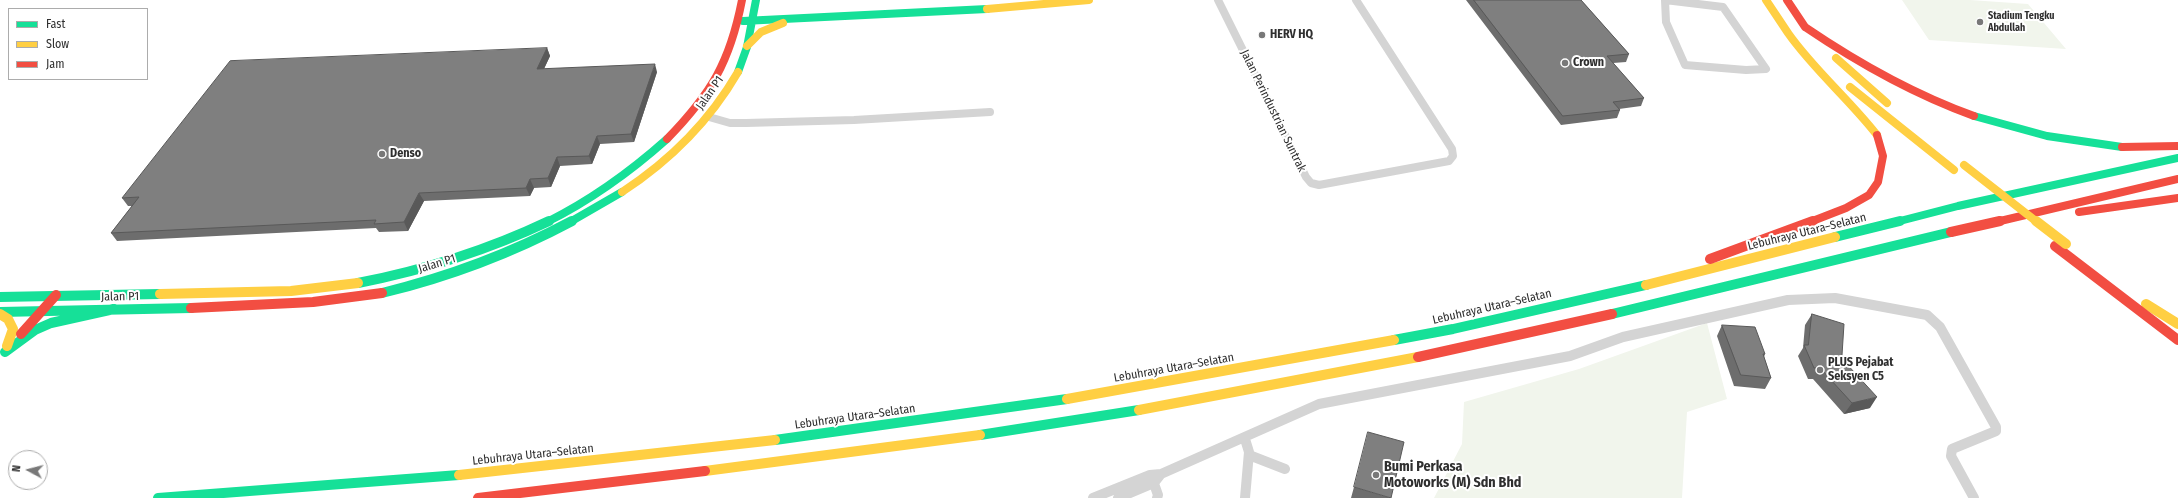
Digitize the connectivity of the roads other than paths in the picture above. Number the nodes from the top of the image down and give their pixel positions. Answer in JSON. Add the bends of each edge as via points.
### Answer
{"nodes":[{"id":1,"x":742,"y":0,"type":"edge"},
{"id":2,"x":1089,"y":0,"type":"edge"},
{"id":3,"x":1218,"y":0,"type":"edge"},
{"id":4,"x":1356,"y":0,"type":"edge"},
{"id":5,"x":1665,"y":0,"type":"edge"},
{"id":6,"x":1766,"y":0,"type":"edge"},
{"id":7,"x":1787,"y":0,"type":"edge"},
{"id":8,"x":756,"y":2,"type":"edge"},
{"id":9,"x":794,"y":18,"type":"junction"},
{"id":10,"x":752,"y":20,"type":"junction"},
{"id":11,"x":738,"y":21,"type":"junction"},
{"id":12,"x":1805,"y":27,"type":"junction"},
{"id":13,"x":1788,"y":33,"type":"junction"},
{"id":14,"x":746,"y":47,"type":"junction"},
{"id":15,"x":1893,"y":108,"type":"dead end"},
{"id":16,"x":990,"y":112,"type":"dead end"},
{"id":17,"x":709,"y":117,"type":"junction"},
{"id":18,"x":2178,"y":146,"type":"edge"},
{"id":19,"x":2178,"y":158,"type":"edge"},
{"id":20,"x":1961,"y":163,"type":"dead end"},
{"id":21,"x":2178,"y":179,"type":"edge"},
{"id":22,"x":2178,"y":198,"type":"edge"},
{"id":23,"x":2049,"y":210,"type":"junction"},
{"id":24,"x":1629,"y":289,"type":"junction"},
{"id":25,"x":56,"y":295,"type":"junction"},
{"id":26,"x":0,"y":297,"type":"edge"},
{"id":27,"x":114,"y":309,"type":"junction"},
{"id":28,"x":42,"y":311,"type":"junction"},
{"id":29,"x":0,"y":313,"type":"edge"},
{"id":30,"x":2178,"y":324,"type":"edge"},
{"id":31,"x":2178,"y":340,"type":"edge"},
{"id":32,"x":2,"y":355,"type":"edge"},
{"id":33,"x":1245,"y":439,"type":"junction"},
{"id":34,"x":1249,"y":455,"type":"junction"},
{"id":35,"x":1284,"y":469,"type":"dead end"},
{"id":36,"x":1155,"y":477,"type":"junction"},
{"id":37,"x":158,"y":498,"type":"edge"},
{"id":38,"x":478,"y":498,"type":"edge"},
{"id":39,"x":1093,"y":498,"type":"edge"},
{"id":40,"x":1118,"y":498,"type":"edge"},
{"id":41,"x":1157,"y":498,"type":"edge"},
{"id":42,"x":1246,"y":498,"type":"edge"},
{"id":43,"x":1974,"y":498,"type":"edge"}],
"edges":[{"from":1,"to":11,"type":"main road","name":"Jalan P1"},
{"from":2,"to":9,"type":"main road","via":[[934,13]]},
{"from":3,"to":4,"type":"street","name":"Jalan Perindustrian Suntrak","via":[[1311,183],[1319,185],[1449,161],[1453,156],[1452,149]]},
{"from":5,"to":5,"type":"street","via":[[1722,7],[1766,69],[1685,65],[1666,22]]},
{"from":6,"to":13,"type":"main road"},
{"from":7,"to":12,"type":"main road"},
{"from":8,"to":9,"type":"main road","via":[[770,15]]},
{"from":8,"to":10,"type":"main road","name":"Jalan P1"},
{"from":9,"to":10,"type":"main road"},
{"from":9,"to":14,"type":"main road","via":[[766,29]]},
{"from":10,"to":11,"type":"main road"},
{"from":10,"to":14,"type":"main road","name":"Jalan P1"},
{"from":11,"to":25,"type":"main road","name":"Jalan P1","via":[[729,54],[720,73],[691,116],[670,139],[629,172],[588,198],[477,251],[370,281],[326,288],[220,293]]},
{"from":12,"to":15,"type":"main road"},
{"from":12,"to":18,"type":"main road","via":[[1868,69],[1939,103],[1984,120],[2080,142],[2116,146]]},
{"from":13,"to":24,"type":"main road","via":[[1805,57],[1856,108],[1877,134],[1883,156],[1878,182],[1869,195],[1846,208]]},
{"from":13,"to":31,"type":"main road","via":[[1862,98]]},
{"from":14,"to":17,"type":"main road","name":"Jalan P1","via":[[739,71],[728,92]]},
{"from":16,"to":17,"type":"street","via":[[746,124]]},
{"from":17,"to":27,"type":"main road","name":"Jalan P1","via":[[672,156],[614,198],[556,230],[452,273],[388,292],[316,302],[210,308]]},
{"from":19,"to":24,"type":"main road","name":"Lebuhraya Utara–Selatan","via":[[1958,206]]},
{"from":20,"to":30,"type":"main road","bridge":true,"via":[[2144,302]]},
{"from":21,"to":23,"type":"main road"},
{"from":22,"to":23,"type":"main road","via":[[2074,212]]},
{"from":23,"to":38,"type":"main road","via":[[1973,226],[1641,308],[1401,361],[1096,418],[829,456]]},
{"from":24,"to":37,"type":"main road","name":"Lebuhraya Utara–Selatan","via":[[1453,329],[1090,396],[818,435],[477,474]]},
{"from":25,"to":26,"type":"main road","name":"Jalan P1"},
{"from":25,"to":28,"type":"main road"},
{"from":27,"to":28,"type":"main road","name":"Jalan P1"},
{"from":27,"to":32,"type":"main road","via":[[51,323],[35,330]]},
{"from":28,"to":29,"type":"main road","name":"Jalan P1"},
{"from":28,"to":32,"type":"main road"},
{"from":29,"to":32,"type":"main road","via":[[8,319],[13,329]]},
{"from":33,"to":34,"type":"street"},
{"from":33,"to":36,"type":"street"},
{"from":33,"to":43,"type":"street","via":[[1319,404],[1570,356],[1623,338],[1788,300],[1835,298],[1927,315],[1940,327],[1996,427],[1996,431],[1952,449],[1951,456]]},
{"from":34,"to":35,"type":"street"},
{"from":34,"to":42,"type":"street"},
{"from":36,"to":39,"type":"street"},
{"from":36,"to":40,"type":"street"},
{"from":36,"to":41,"type":"street"}]}
